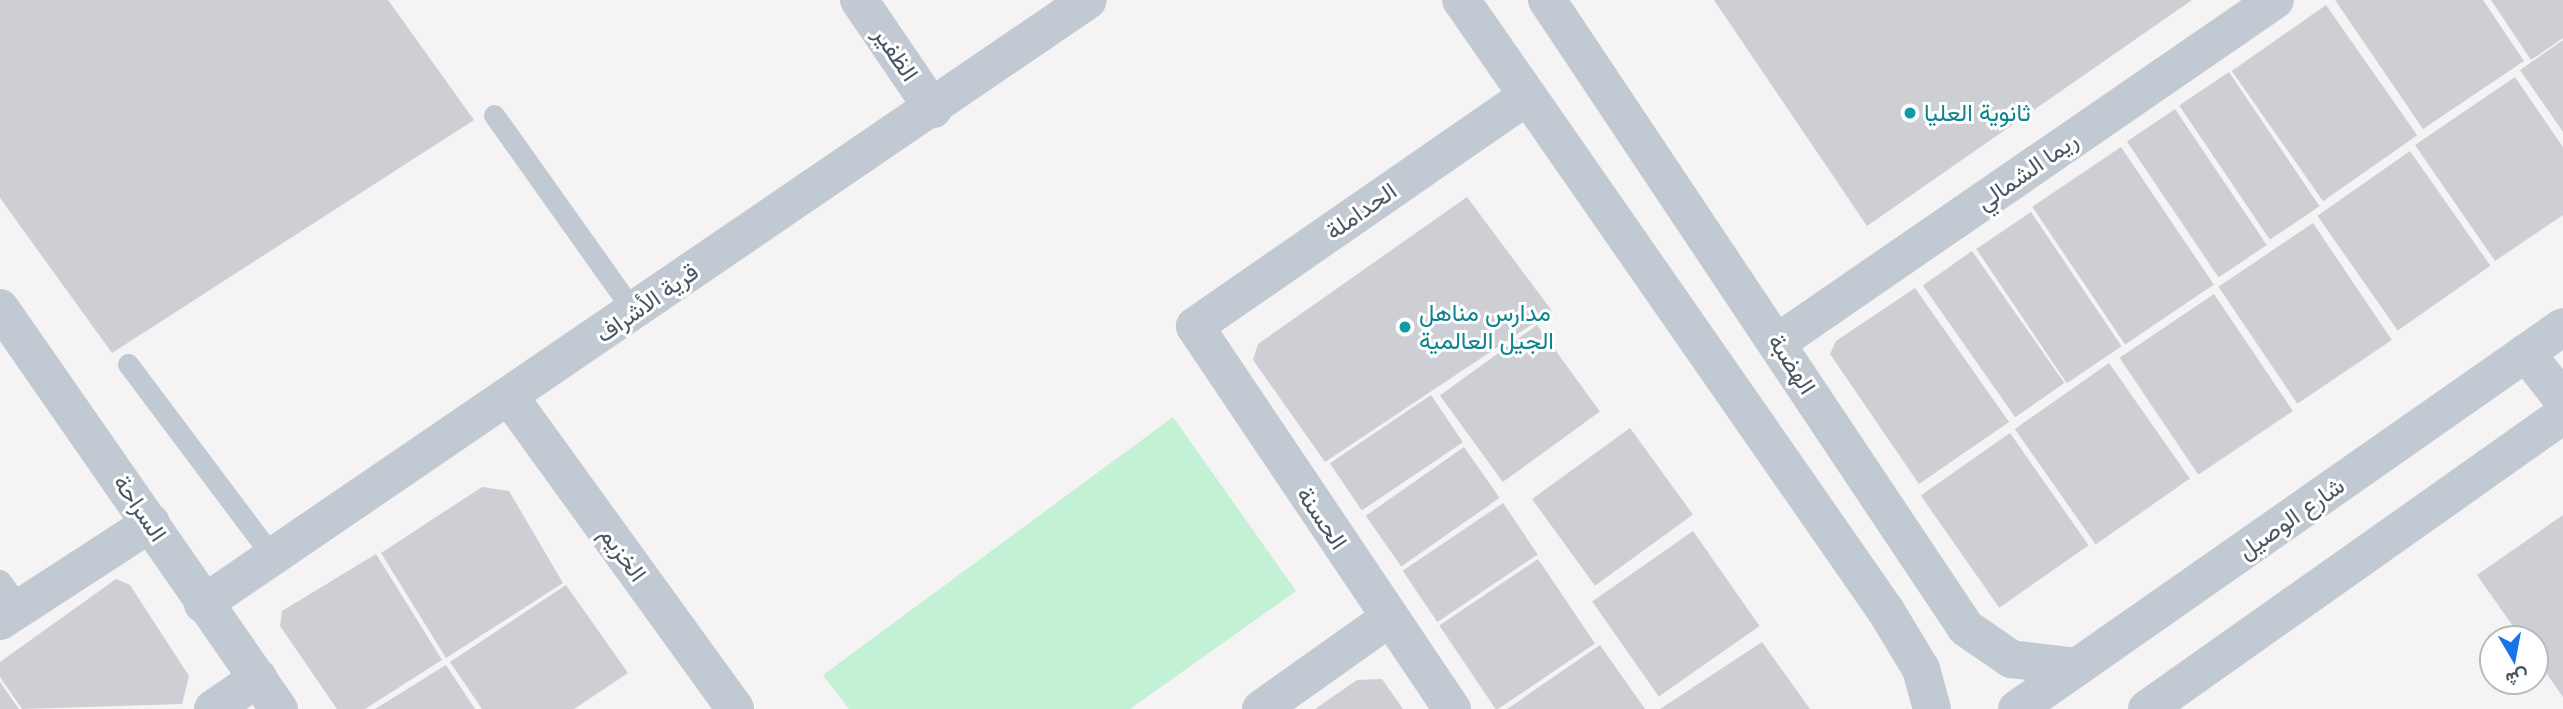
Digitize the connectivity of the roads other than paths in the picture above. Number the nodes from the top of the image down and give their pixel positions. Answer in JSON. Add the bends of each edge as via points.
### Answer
{"nodes":[{"id":1,"x":859,"y":0,"type":"edge"},
{"id":2,"x":1088,"y":0,"type":"edge"},
{"id":3,"x":1461,"y":0,"type":"edge"},
{"id":4,"x":1547,"y":0,"type":"edge"},
{"id":5,"x":2275,"y":0,"type":"edge"},
{"id":6,"x":1527,"y":96,"type":"junction"},
{"id":7,"x":933,"y":109,"type":"junction"},
{"id":8,"x":494,"y":115,"type":"dead end"},
{"id":9,"x":0,"y":308,"type":"edge"},
{"id":10,"x":634,"y":312,"type":"junction"},
{"id":11,"x":1195,"y":326,"type":"joint"},
{"id":12,"x":2563,"y":327,"type":"edge"},
{"id":13,"x":1778,"y":342,"type":"junction"},
{"id":14,"x":2526,"y":353,"type":"junction"},
{"id":15,"x":128,"y":364,"type":"dead end"},
{"id":16,"x":511,"y":399,"type":"junction"},
{"id":17,"x":2563,"y":400,"type":"edge"},
{"id":18,"x":2563,"y":415,"type":"edge"},
{"id":19,"x":1884,"y":506,"type":"junction"},
{"id":20,"x":151,"y":523,"type":"junction"},
{"id":21,"x":1834,"y":539,"type":"junction"},
{"id":22,"x":273,"y":557,"type":"junction"},
{"id":23,"x":7,"y":603,"type":"edge"},
{"id":24,"x":203,"y":604,"type":"junction"},
{"id":25,"x":1388,"y":619,"type":"junction"},
{"id":26,"x":2077,"y":667,"type":"junction"},
{"id":27,"x":258,"y":678,"type":"junction"},
{"id":28,"x":213,"y":709,"type":"edge"},
{"id":29,"x":279,"y":709,"type":"edge"},
{"id":30,"x":735,"y":709,"type":"edge"},
{"id":31,"x":1261,"y":709,"type":"edge"},
{"id":32,"x":1452,"y":709,"type":"edge"},
{"id":33,"x":1932,"y":709,"type":"edge"},
{"id":34,"x":2018,"y":709,"type":"edge"},
{"id":35,"x":2147,"y":709,"type":"edge"}],
"edges":[{"from":1,"to":7,"type":"street","name":"الظفير"},
{"from":2,"to":7,"type":"street","name":"قرية الأشراف"},
{"from":3,"to":6,"type":"street"},
{"from":4,"to":13,"type":"street","name":"الهضبة"},
{"from":5,"to":13,"type":"street","name":"ريما الشمالي"},
{"from":6,"to":11,"type":"street","name":"الحداملة"},
{"from":6,"to":21,"type":"street"},
{"from":7,"to":10,"type":"street","name":"قرية الأشراف"},
{"from":8,"to":10,"type":"lane"},
{"from":9,"to":20,"type":"street","name":"السراحة"},
{"from":10,"to":16,"type":"street","name":"قرية الأشراف"},
{"from":11,"to":25,"type":"street","name":"الحسنة"},
{"from":12,"to":14,"type":"street","name":"شارع الوصيل"},
{"from":13,"to":19,"type":"street","name":"الهضبة"},
{"from":14,"to":17,"type":"street"},
{"from":14,"to":26,"type":"street","name":"شارع الوصيل"},
{"from":15,"to":22,"type":"lane"},
{"from":16,"to":22,"type":"street","name":"قرية الأشراف"},
{"from":16,"to":30,"type":"street","name":"الخزيم"},
{"from":18,"to":35,"type":"street"},
{"from":19,"to":21,"type":"street"},
{"from":19,"to":26,"type":"street","name":"الهضبة","via":[[1966,628],[2011,659]]},
{"from":20,"to":23,"type":"street"},
{"from":20,"to":24,"type":"street","name":"السراحة"},
{"from":21,"to":33,"type":"street","via":[[1921,669]]},
{"from":22,"to":24,"type":"street","name":"قرية الأشراف"},
{"from":24,"to":27,"type":"street","name":"السراحة"},
{"from":25,"to":31,"type":"street"},
{"from":25,"to":32,"type":"street","name":"الحسنة"},
{"from":26,"to":34,"type":"street","name":"شارع الوصيل"},
{"from":27,"to":28,"type":"street"},
{"from":27,"to":29,"type":"street","name":"السراحة"}]}
